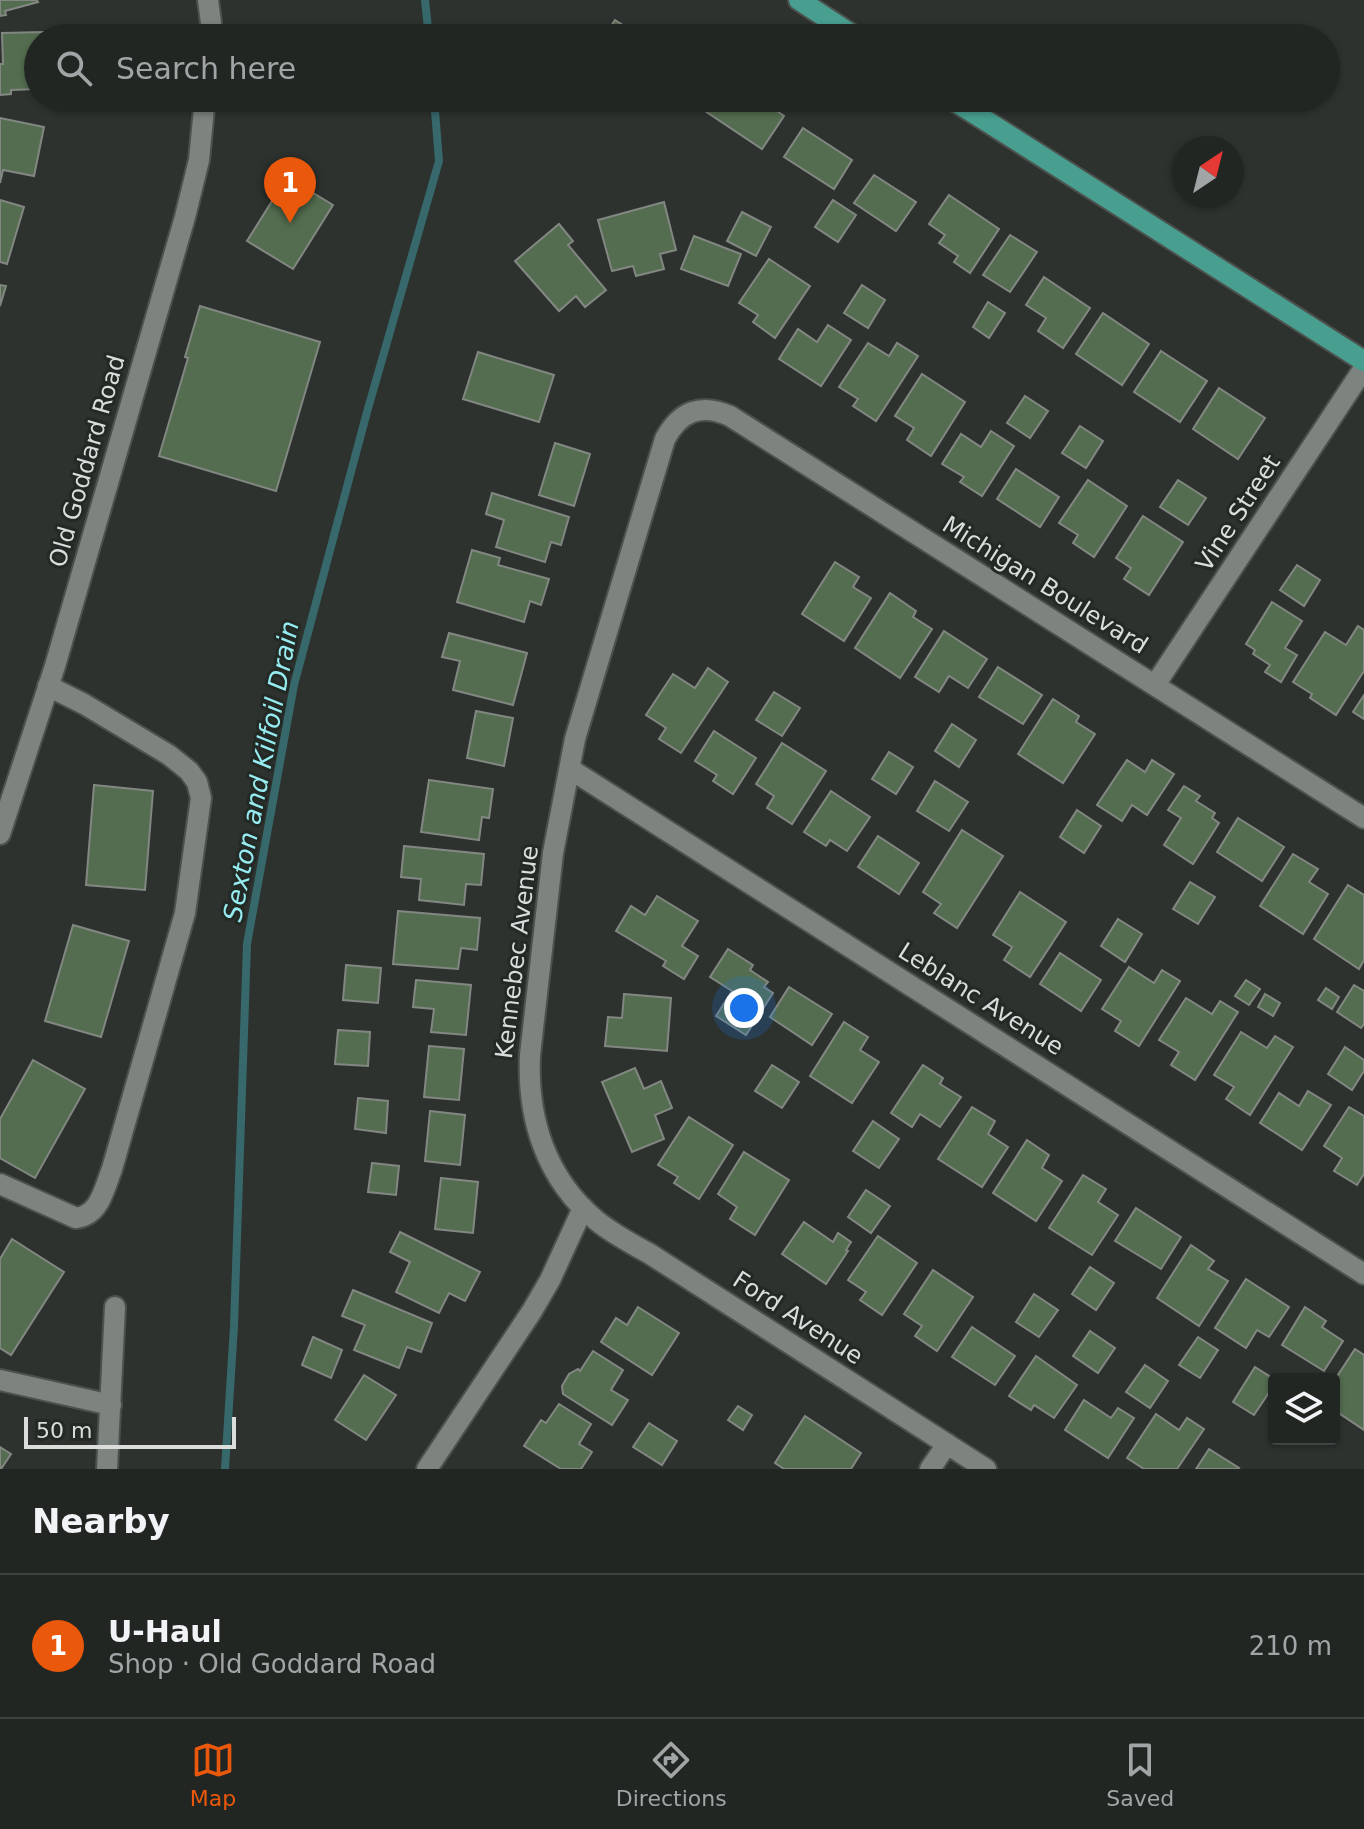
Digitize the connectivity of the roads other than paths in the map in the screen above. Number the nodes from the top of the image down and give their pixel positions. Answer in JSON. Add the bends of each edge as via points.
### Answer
{"nodes":[{"id":1,"x":208,"y":0,"type":"edge"},
{"id":2,"x":799,"y":0,"type":"edge"},
{"id":3,"x":211,"y":24,"type":"edge"},
{"id":4,"x":836,"y":24,"type":"edge"},
{"id":5,"x":204,"y":112,"type":"edge"},
{"id":6,"x":972,"y":112,"type":"edge"},
{"id":7,"x":1364,"y":361,"type":"edge"},
{"id":8,"x":1364,"y":368,"type":"edge"},
{"id":9,"x":693,"y":411,"type":"joint"},
{"id":10,"x":1155,"y":685,"type":"junction"},
{"id":11,"x":48,"y":686,"type":"junction"},
{"id":12,"x":570,"y":769,"type":"junction"},
{"id":13,"x":1364,"y":818,"type":"edge"},
{"id":14,"x":0,"y":834,"type":"edge"},
{"id":15,"x":0,"y":1184,"type":"edge"},
{"id":16,"x":583,"y":1208,"type":"junction"},
{"id":17,"x":1364,"y":1274,"type":"edge"},
{"id":18,"x":115,"y":1307,"type":"dead end"},
{"id":19,"x":0,"y":1380,"type":"edge"},
{"id":20,"x":111,"y":1405,"type":"junction"},
{"id":21,"x":947,"y":1444,"type":"junction"},
{"id":22,"x":107,"y":1469,"type":"edge"},
{"id":23,"x":427,"y":1469,"type":"edge"},
{"id":24,"x":930,"y":1469,"type":"edge"},
{"id":25,"x":986,"y":1469,"type":"edge"}],
"edges":[{"from":1,"to":3,"type":"street"},
{"from":2,"to":4,"type":"main road"},
{"from":5,"to":11,"type":"street","name":"Old Goddard Road","via":[[185,217]]},
{"from":6,"to":7,"type":"main road"},
{"from":8,"to":10,"type":"street","name":"Vine Street"},
{"from":9,"to":10,"type":"street","name":"Michigan Boulevard","via":[[718,410],[730,416]]},
{"from":9,"to":12,"type":"street","name":"Kennebec Avenue","via":[[678,419],[665,439],[593,674]]},
{"from":10,"to":13,"type":"street","name":"Michigan Boulevard"},
{"from":11,"to":14,"type":"street","name":"Old Goddard Road"},
{"from":11,"to":15,"type":"street","via":[[169,755],[189,771],[201,798],[185,913],[97,1207],[76,1218]]},
{"from":12,"to":16,"type":"street","name":"Kennebec Avenue","via":[[553,853],[529,1080],[543,1147]]},
{"from":12,"to":17,"type":"street","name":"Leblanc Avenue"},
{"from":16,"to":21,"type":"street","name":"Ford Avenue","via":[[618,1236]]},
{"from":16,"to":23,"type":"street","via":[[532,1311]]},
{"from":18,"to":20,"type":"street"},
{"from":19,"to":20,"type":"street"},
{"from":20,"to":22,"type":"street"},
{"from":21,"to":24,"type":"street"},
{"from":21,"to":25,"type":"street","name":"Ford Avenue"}]}
